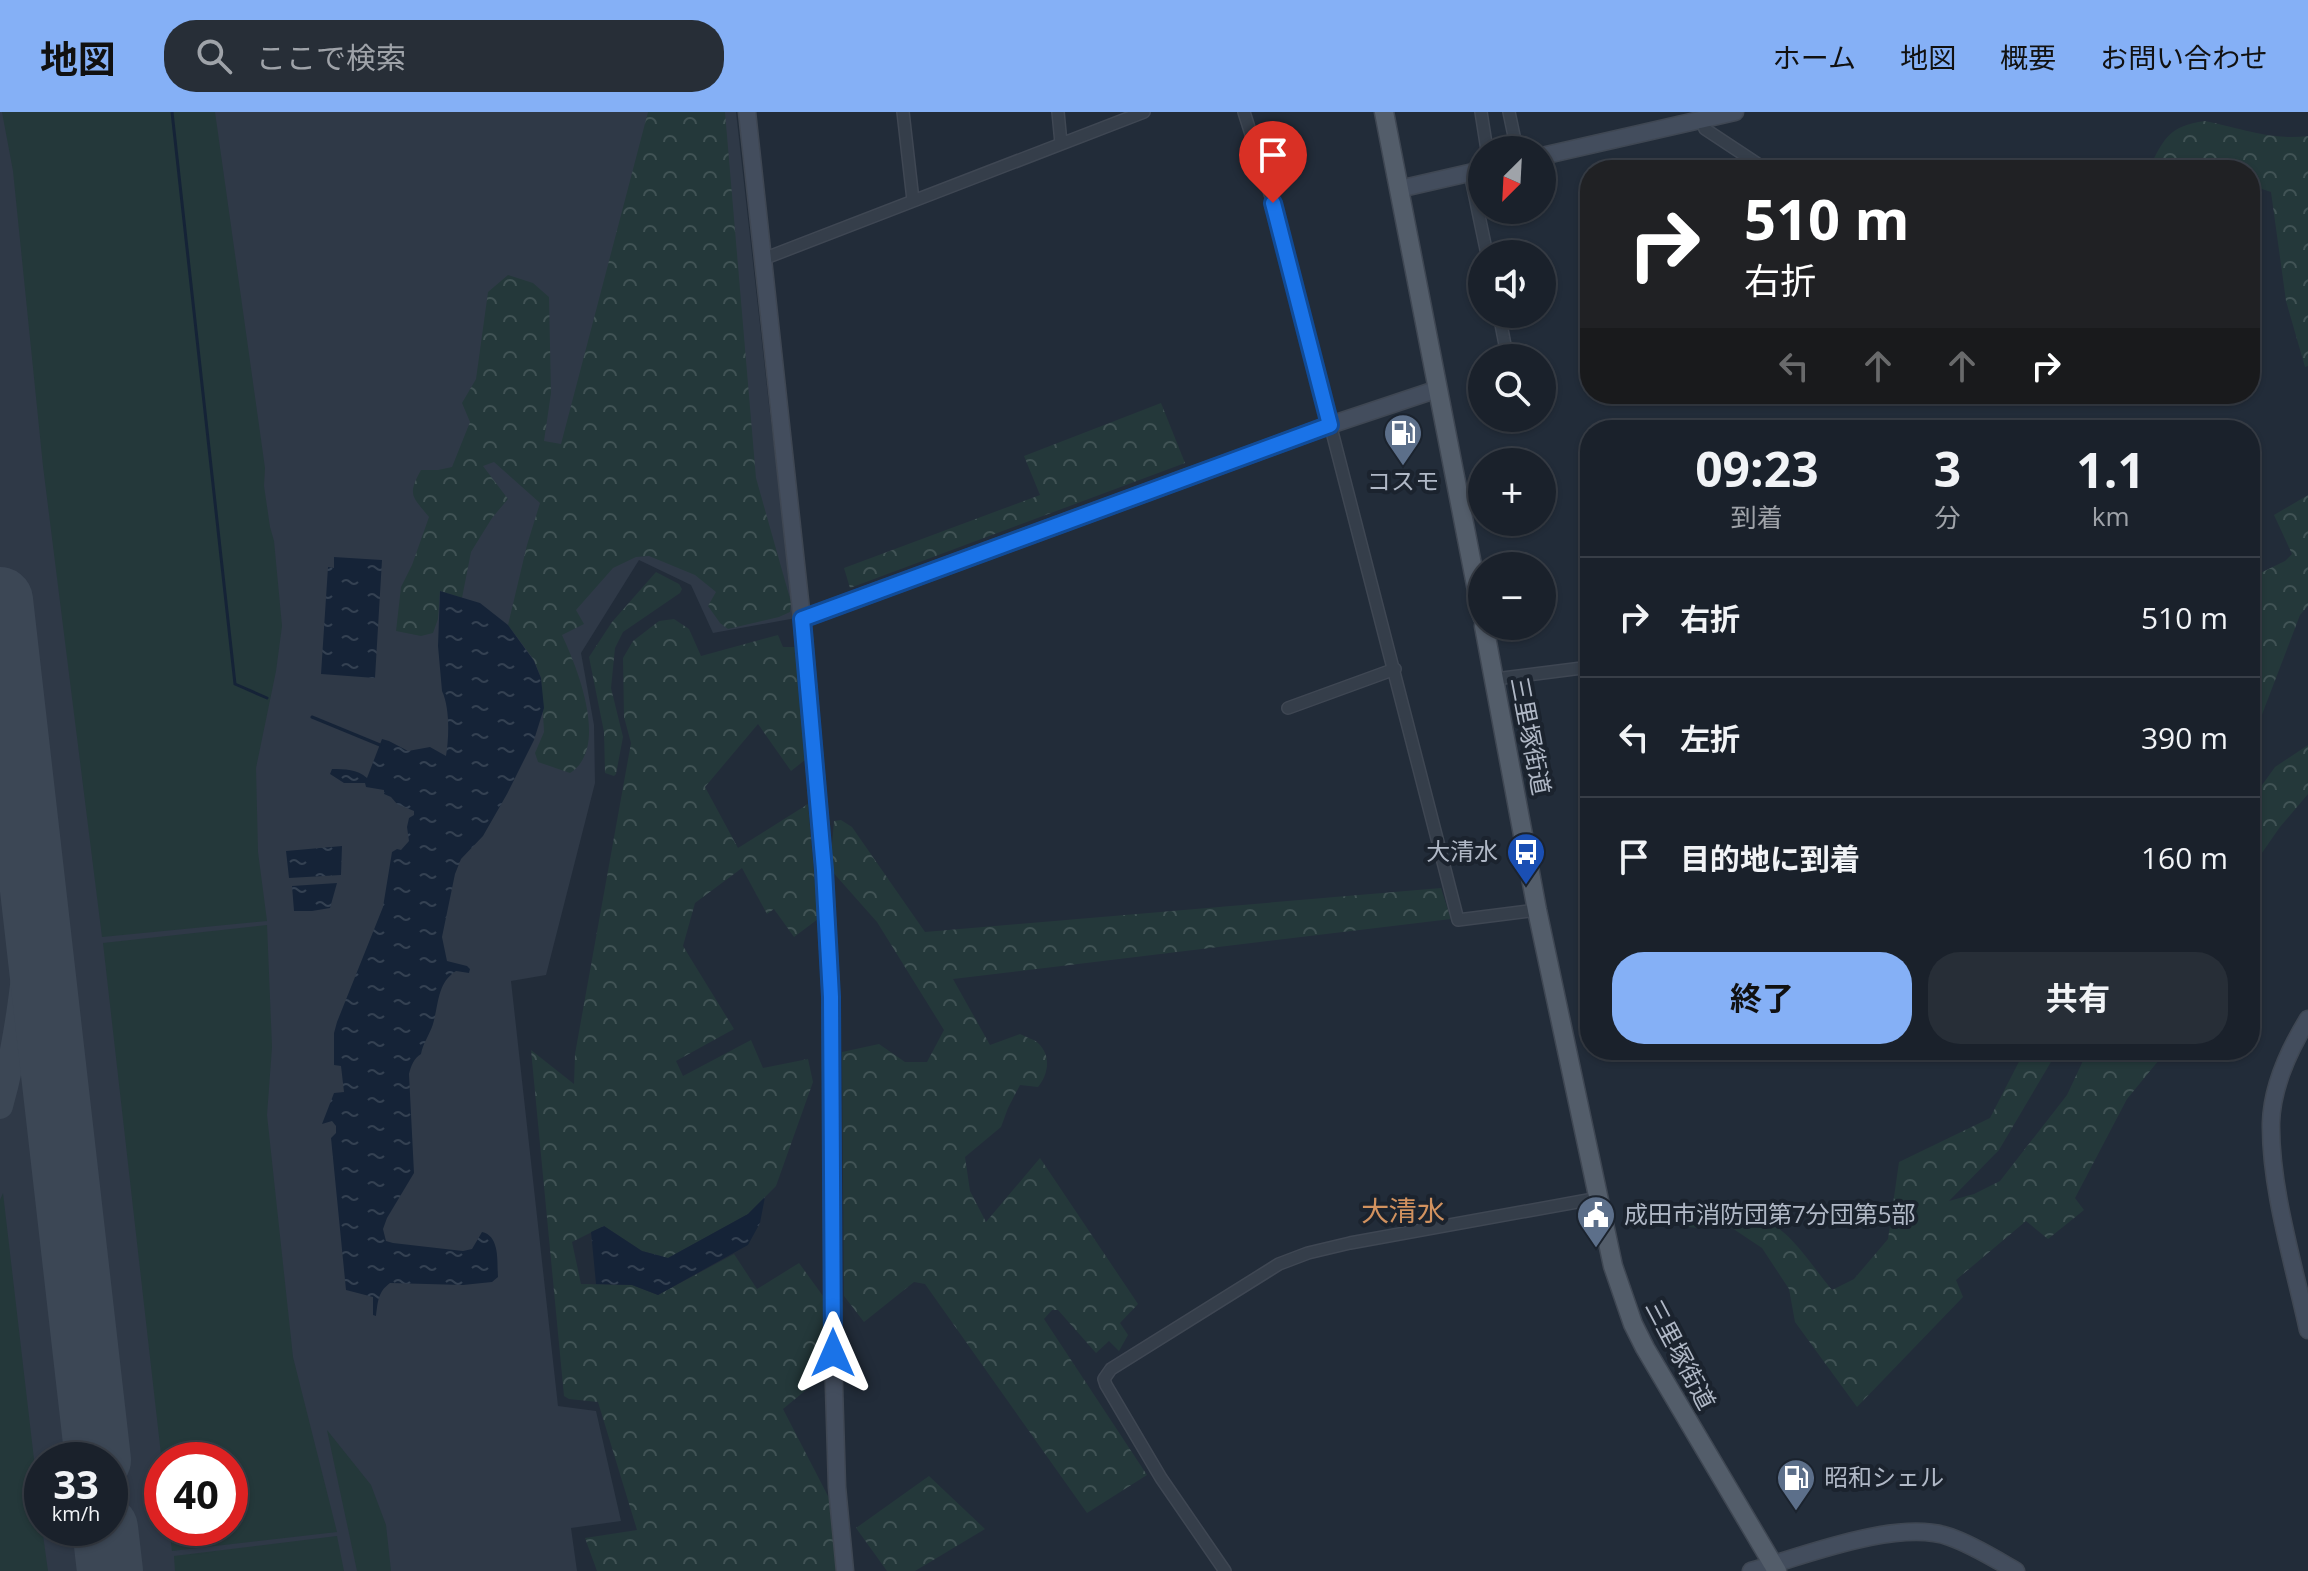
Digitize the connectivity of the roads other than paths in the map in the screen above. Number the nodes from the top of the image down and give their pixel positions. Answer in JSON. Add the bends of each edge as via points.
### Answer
{"nodes":[{"id":1,"x":747,"y":112,"type":"edge"},
{"id":2,"x":903,"y":112,"type":"edge"},
{"id":3,"x":1058,"y":112,"type":"edge"},
{"id":4,"x":1144,"y":112,"type":"edge"},
{"id":5,"x":1244,"y":112,"type":"edge"},
{"id":6,"x":1384,"y":112,"type":"edge"},
{"id":7,"x":1481,"y":112,"type":"edge"},
{"id":8,"x":1509,"y":112,"type":"edge"},
{"id":9,"x":1735,"y":112,"type":"edge"},
{"id":10,"x":1702,"y":120,"type":"junction"},
{"id":11,"x":1485,"y":136,"type":"edge"},
{"id":12,"x":1514,"y":136,"type":"edge"},
{"id":13,"x":1061,"y":143,"type":"junction"},
{"id":14,"x":1556,"y":153,"type":"edge"},
{"id":15,"x":1752,"y":160,"type":"edge"},
{"id":16,"x":1468,"y":173,"type":"edge"},
{"id":17,"x":1399,"y":189,"type":"junction"},
{"id":18,"x":913,"y":200,"type":"junction"},
{"id":19,"x":763,"y":259,"type":"junction"},
{"id":20,"x":1438,"y":389,"type":"junction"},
{"id":21,"x":1330,"y":425,"type":"junction"},
{"id":22,"x":1470,"y":552,"type":"edge"},
{"id":23,"x":802,"y":619,"type":"junction"},
{"id":24,"x":1487,"y":640,"type":"edge"},
{"id":25,"x":1580,"y":668,"type":"edge"},
{"id":26,"x":1395,"y":669,"type":"junction"},
{"id":27,"x":1495,"y":679,"type":"junction"},
{"id":28,"x":1288,"y":708,"type":"dead end"},
{"id":29,"x":1537,"y":910,"type":"junction"},
{"id":30,"x":2308,"y":1019,"type":"edge"},
{"id":31,"x":1599,"y":1198,"type":"junction"},
{"id":32,"x":2308,"y":1330,"type":"edge"},
{"id":33,"x":1775,"y":1568,"type":"edge"},
{"id":34,"x":845,"y":1571,"type":"edge"},
{"id":35,"x":1225,"y":1571,"type":"edge"},
{"id":36,"x":1751,"y":1571,"type":"edge"},
{"id":37,"x":2016,"y":1571,"type":"edge"}],
"edges":[{"from":1,"to":19,"type":"street"},
{"from":2,"to":18,"type":"street"},
{"from":3,"to":13,"type":"street"},
{"from":4,"to":13,"type":"street"},
{"from":5,"to":21,"type":"street"},
{"from":6,"to":17,"type":"main road"},
{"from":7,"to":11,"type":"street"},
{"from":8,"to":12,"type":"street"},
{"from":9,"to":10,"type":"street"},
{"from":10,"to":14,"type":"street"},
{"from":10,"to":15,"type":"street","via":[[1705,129]]},
{"from":13,"to":18,"type":"street"},
{"from":16,"to":17,"type":"street"},
{"from":17,"to":20,"type":"main road"},
{"from":18,"to":19,"type":"street"},
{"from":19,"to":23,"type":"street"},
{"from":20,"to":21,"type":"street"},
{"from":20,"to":22,"type":"main road"},
{"from":21,"to":23,"type":"street"},
{"from":21,"to":26,"type":"street"},
{"from":23,"to":34,"type":"street","via":[[831,997],[833,1353]]},
{"from":24,"to":27,"type":"main road","name":"三里塚街道"},
{"from":25,"to":27,"type":"street"},
{"from":26,"to":28,"type":"street"},
{"from":26,"to":29,"type":"street","via":[[1458,920]]},
{"from":27,"to":29,"type":"main road","name":"三里塚街道"},
{"from":29,"to":31,"type":"main road","name":"三里塚街道"},
{"from":30,"to":32,"type":"street","via":[[2288,1055],[2271,1122],[2274,1168]]},
{"from":31,"to":33,"type":"main road","name":"三里塚街道","via":[[1613,1266],[1633,1324]]},
{"from":31,"to":35,"type":"street","via":[[1300,1256],[1111,1369],[1106,1385]]},
{"from":33,"to":36,"type":"street"},
{"from":33,"to":37,"type":"street","via":[[1906,1531],[1950,1537]]}]}
